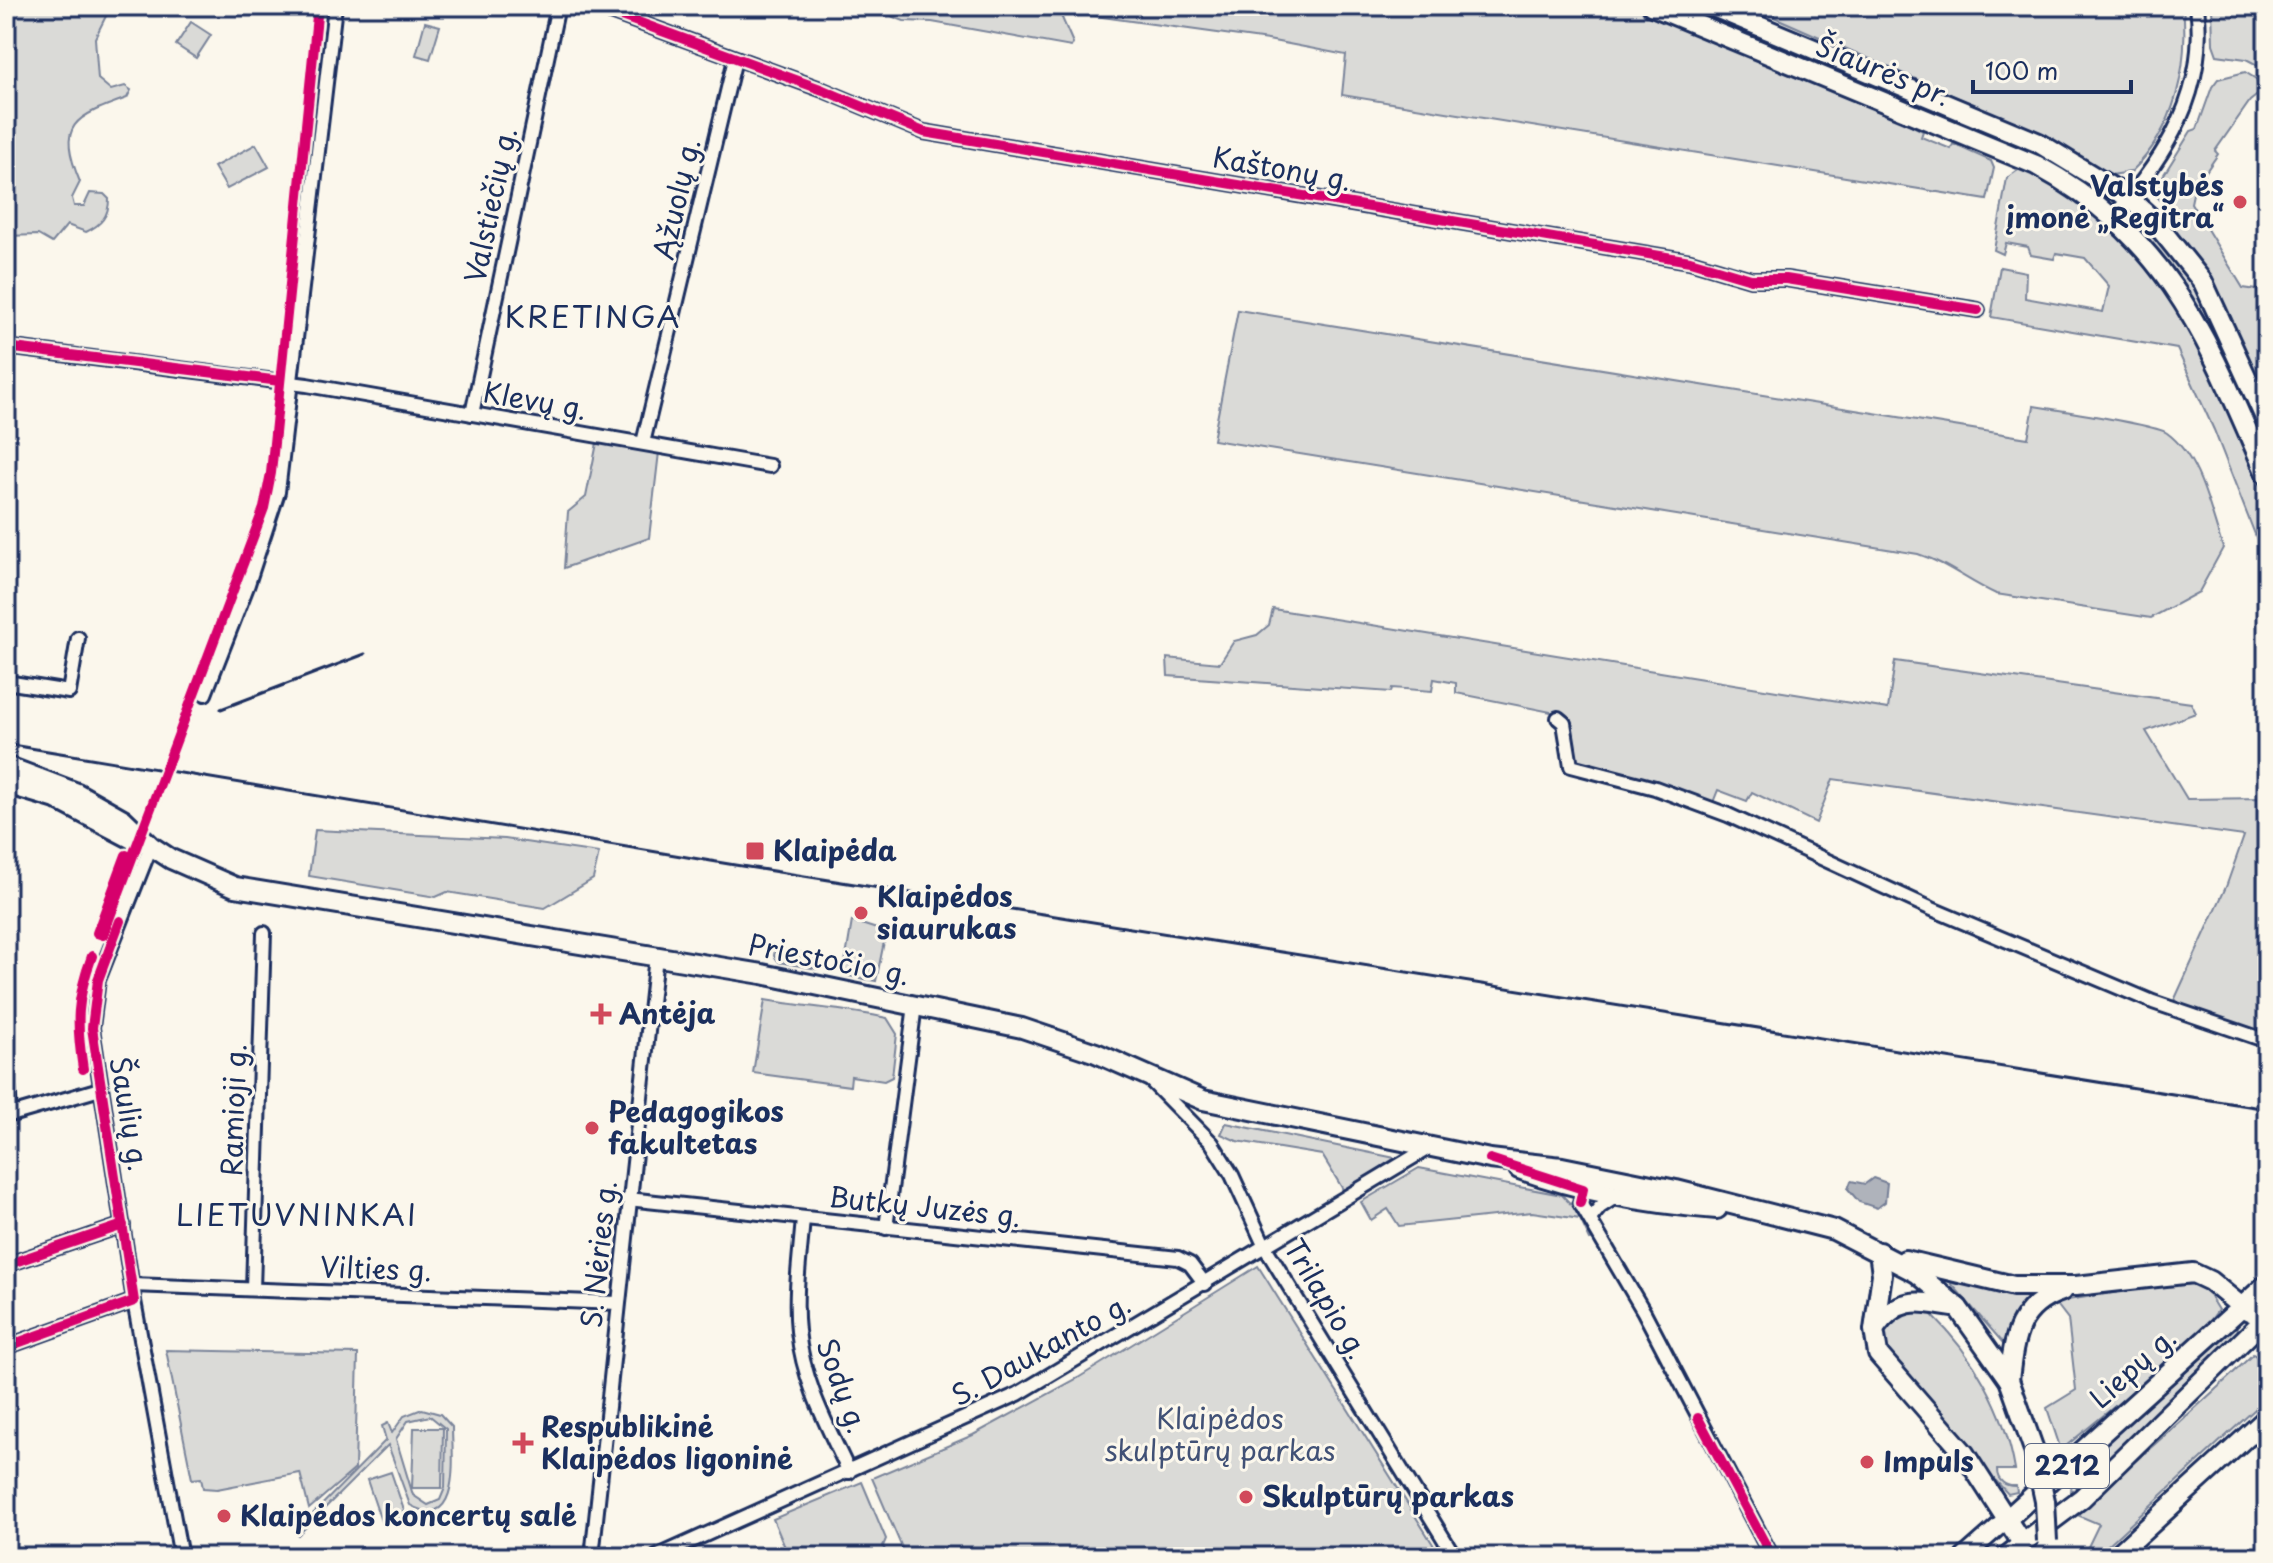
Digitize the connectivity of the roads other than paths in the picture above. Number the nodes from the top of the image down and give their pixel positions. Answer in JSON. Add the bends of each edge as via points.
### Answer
{"nodes":[{"id":1,"x":335,"y":6,"type":"edge"},
{"id":2,"x":558,"y":6,"type":"edge"},
{"id":3,"x":594,"y":6,"type":"edge"},
{"id":4,"x":1652,"y":6,"type":"edge"},
{"id":5,"x":1711,"y":6,"type":"edge"},
{"id":6,"x":2197,"y":6,"type":"edge"},
{"id":7,"x":735,"y":59,"type":"junction"},
{"id":8,"x":2129,"y":198,"type":"junction"},
{"id":9,"x":2113,"y":217,"type":"junction"},
{"id":10,"x":1978,"y":310,"type":"dead end"},
{"id":11,"x":6,"y":347,"type":"edge"},
{"id":12,"x":293,"y":383,"type":"junction"},
{"id":13,"x":472,"y":414,"type":"junction"},
{"id":14,"x":2267,"y":422,"type":"edge"},
{"id":15,"x":643,"y":443,"type":"junction"},
{"id":16,"x":770,"y":466,"type":"dead end"},
{"id":17,"x":2267,"y":476,"type":"edge"},
{"id":18,"x":78,"y":638,"type":"dead end"},
{"id":19,"x":6,"y":682,"type":"edge"},
{"id":20,"x":205,"y":694,"type":"dead end"},
{"id":21,"x":1558,"y":718,"type":"dead end"},
{"id":22,"x":6,"y":766,"type":"edge"},
{"id":23,"x":6,"y":784,"type":"edge"},
{"id":24,"x":151,"y":846,"type":"junction"},
{"id":25,"x":264,"y":933,"type":"dead end"},
{"id":26,"x":656,"y":956,"type":"junction"},
{"id":27,"x":915,"y":1005,"type":"junction"},
{"id":28,"x":2267,"y":1041,"type":"edge"},
{"id":29,"x":6,"y":1062,"type":"edge"},
{"id":30,"x":1145,"y":1076,"type":"junction"},
{"id":31,"x":100,"y":1089,"type":"junction"},
{"id":32,"x":1430,"y":1147,"type":"junction"},
{"id":33,"x":1585,"y":1180,"type":"junction"},
{"id":34,"x":1617,"y":1196,"type":"junction"},
{"id":35,"x":628,"y":1199,"type":"junction"},
{"id":36,"x":1768,"y":1213,"type":"junction"},
{"id":37,"x":803,"y":1219,"type":"junction"},
{"id":38,"x":1590,"y":1219,"type":"junction"},
{"id":39,"x":123,"y":1225,"type":"junction"},
{"id":40,"x":886,"y":1228,"type":"junction"},
{"id":41,"x":1265,"y":1247,"type":"junction"},
{"id":42,"x":1883,"y":1253,"type":"junction"},
{"id":43,"x":6,"y":1265,"type":"edge"},
{"id":44,"x":1205,"y":1284,"type":"junction"},
{"id":45,"x":2267,"y":1284,"type":"edge"},
{"id":46,"x":132,"y":1285,"type":"junction"},
{"id":47,"x":2076,"y":1286,"type":"junction"},
{"id":48,"x":253,"y":1289,"type":"junction"},
{"id":49,"x":134,"y":1301,"type":"junction"},
{"id":50,"x":618,"y":1303,"type":"junction"},
{"id":51,"x":1958,"y":1308,"type":"junction"},
{"id":52,"x":2243,"y":1308,"type":"junction"},
{"id":53,"x":2264,"y":1327,"type":"edge"},
{"id":54,"x":1874,"y":1330,"type":"junction"},
{"id":55,"x":6,"y":1347,"type":"edge"},
{"id":56,"x":2009,"y":1380,"type":"junction"},
{"id":57,"x":2267,"y":1418,"type":"edge"},
{"id":58,"x":849,"y":1472,"type":"junction"},
{"id":59,"x":2006,"y":1520,"type":"junction"},
{"id":60,"x":2022,"y":1543,"type":"junction"},
{"id":61,"x":2047,"y":1549,"type":"edge"},
{"id":62,"x":2123,"y":1554,"type":"edge"},
{"id":63,"x":181,"y":1557,"type":"edge"},
{"id":64,"x":592,"y":1557,"type":"edge"},
{"id":65,"x":656,"y":1557,"type":"edge"},
{"id":66,"x":1455,"y":1557,"type":"edge"},
{"id":67,"x":1772,"y":1557,"type":"edge"},
{"id":68,"x":1964,"y":1557,"type":"edge"},
{"id":69,"x":2004,"y":1557,"type":"edge"}],
"edges":[{"from":1,"to":12,"type":"street"},
{"from":2,"to":13,"type":"street","name":"Valstiečių g."},
{"from":3,"to":7,"type":"street","name":"Kaštonų g."},
{"from":4,"to":9,"type":"main road","name":"Šiaurės pr.","via":[[2036,165]]},
{"from":5,"to":8,"type":"main road","name":"Šiaurės pr.","via":[[2039,143]]},
{"from":6,"to":8,"type":"street","via":[[2198,63],[2186,109]]},
{"from":7,"to":10,"type":"street","name":"Kaštonų g.","via":[[924,132],[1690,261],[1751,279],[1786,279]]},
{"from":7,"to":15,"type":"street","name":"Ąžuolų g."},
{"from":8,"to":9,"type":"street"},
{"from":8,"to":14,"type":"main road","name":"Šiaurės pr.","via":[[2203,282]]},
{"from":9,"to":17,"type":"main road","name":"Šiaurės pr.","via":[[2159,265],[2192,313]]},
{"from":11,"to":12,"type":"street","name":"Klevų g."},
{"from":12,"to":13,"type":"street","name":"Klevų g."},
{"from":12,"to":20,"type":"street","via":[[278,492]]},
{"from":13,"to":15,"type":"street","name":"Klevų g."},
{"from":15,"to":16,"type":"street","name":"Klevų g."},
{"from":18,"to":19,"type":"street","via":[[69,692]]},
{"from":21,"to":28,"type":"street","via":[[1564,723],[1571,766],[1655,788],[1728,815],[2138,996]]},
{"from":22,"to":24,"type":"main road","via":[[77,793],[123,819]]},
{"from":23,"to":24,"type":"main road","via":[[56,799]]},
{"from":24,"to":26,"type":"main road","name":"Priestočio g.","via":[[191,871],[235,887]]},
{"from":24,"to":31,"type":"street","name":"Šaulių g.","via":[[92,1004]]},
{"from":25,"to":48,"type":"street","name":"Ramioji g."},
{"from":26,"to":27,"type":"main road","name":"Priestočio g."},
{"from":26,"to":35,"type":"street","name":"S. Nėries g."},
{"from":27,"to":30,"type":"main road","name":"Priestočio g.","via":[[1048,1035]]},
{"from":27,"to":40,"type":"street"},
{"from":29,"to":31,"type":"street","via":[[14,1114]]},
{"from":30,"to":32,"type":"main road","name":"Priestočio g.","via":[[1226,1106]]},
{"from":30,"to":41,"type":"street","name":"Trilapio g.","via":[[1212,1143]]},
{"from":31,"to":39,"type":"street","name":"Šaulių g."},
{"from":32,"to":33,"type":"main road","name":"Priestočio g."},
{"from":32,"to":41,"type":"street","name":"S. Daukanto g."},
{"from":33,"to":34,"type":"main road","name":"Priestočio g."},
{"from":33,"to":36,"type":"main road","name":"Priestočio g."},
{"from":33,"to":38,"type":"street","via":[[1580,1203]]},
{"from":34,"to":36,"type":"main road","name":"Priestočio g."},
{"from":34,"to":38,"type":"street"},
{"from":35,"to":37,"type":"street","name":"Butkų Juzės g."},
{"from":35,"to":50,"type":"street","name":"S. Nėries g."},
{"from":36,"to":42,"type":"main road","name":"Priestočio g.","via":[[1834,1230]]},
{"from":37,"to":40,"type":"street","name":"Butkų Juzės g."},
{"from":37,"to":58,"type":"street","name":"Sodų g.","via":[[796,1310],[801,1352],[813,1395]]},
{"from":38,"to":67,"type":"street"},
{"from":39,"to":43,"type":"street"},
{"from":39,"to":46,"type":"street","name":"Šaulių g."},
{"from":40,"to":44,"type":"street","name":"Butkų Juzės g.","via":[[1178,1258],[1190,1264]]},
{"from":41,"to":44,"type":"street","name":"S. Daukanto g."},
{"from":41,"to":66,"type":"street","name":"Trilapio g."},
{"from":42,"to":47,"type":"main road","via":[[1989,1283]]},
{"from":42,"to":51,"type":"main road","name":"Priestočio g."},
{"from":42,"to":54,"type":"main road"},
{"from":44,"to":58,"type":"street","name":"S. Daukanto g.","via":[[1018,1394]]},
{"from":45,"to":52,"type":"main road","name":"Liepų g.","number":"2212"},
{"from":46,"to":48,"type":"street","name":"Vilties g."},
{"from":46,"to":49,"type":"street","name":"Šaulių g."},
{"from":47,"to":52,"type":"main road","via":[[2193,1273]]},
{"from":47,"to":56,"type":"main road","via":[[2042,1299],[2024,1315],[2014,1339]]},
{"from":48,"to":50,"type":"street","name":"Vilties g."},
{"from":49,"to":55,"type":"street"},
{"from":49,"to":63,"type":"street","name":"Šaulių g."},
{"from":50,"to":64,"type":"street","name":"S. Nėries g."},
{"from":51,"to":54,"type":"main road","via":[[1907,1302],[1888,1310]]},
{"from":51,"to":56,"type":"main road","name":"Priestočio g."},
{"from":52,"to":53,"type":"main road"},
{"from":52,"to":59,"type":"main road","name":"Liepų g.","number":"2212"},
{"from":53,"to":60,"type":"main road","name":"Liepų g.","via":[[2082,1498]]},
{"from":54,"to":59,"type":"main road","via":[[1884,1363],[1964,1453]]},
{"from":56,"to":61,"type":"main road","name":"Priestočio g.","bridge":true,"via":[[2034,1450],[2045,1501]]},
{"from":57,"to":62,"type":"main road"},
{"from":58,"to":65,"type":"street","name":"S. Daukanto g."},
{"from":59,"to":60,"type":"main road"},
{"from":59,"to":68,"type":"main road","name":"Liepų g.","number":"2212"},
{"from":60,"to":69,"type":"main road","name":"Liepų g."}]}
